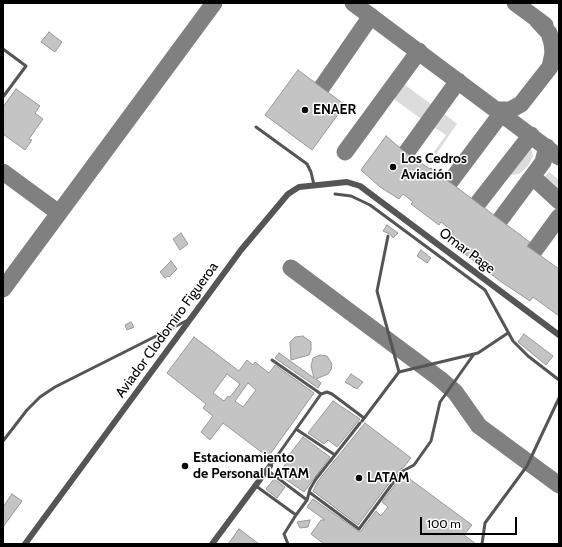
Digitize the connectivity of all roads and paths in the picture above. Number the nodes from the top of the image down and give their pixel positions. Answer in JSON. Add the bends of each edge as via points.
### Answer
{"nodes":[{"id":1,"x":3,"y":49,"type":"edge"},
{"id":2,"x":3,"y":97,"type":"edge"},
{"id":3,"x":256,"y":127,"type":"dead end"},
{"id":4,"x":314,"y":185,"type":"junction"},
{"id":5,"x":360,"y":186,"type":"joint"},
{"id":6,"x":335,"y":194,"type":"dead end"},
{"id":7,"x":388,"y":236,"type":"dead end"},
{"id":8,"x":190,"y":319,"type":"junction"},
{"id":9,"x":508,"y":332,"type":"junction"},
{"id":10,"x":559,"y":335,"type":"edge"},
{"id":11,"x":474,"y":354,"type":"junction"},
{"id":12,"x":272,"y":360,"type":"dead end"},
{"id":13,"x":399,"y":372,"type":"junction"},
{"id":14,"x":559,"y":380,"type":"edge"},
{"id":15,"x":321,"y":394,"type":"junction"},
{"id":16,"x":559,"y":398,"type":"edge"},
{"id":17,"x":362,"y":421,"type":"junction"},
{"id":18,"x":296,"y":429,"type":"junction"},
{"id":19,"x":3,"y":441,"type":"edge"},
{"id":20,"x":334,"y":455,"type":"junction"},
{"id":21,"x":269,"y":468,"type":"junction"},
{"id":22,"x":256,"y":486,"type":"junction"},
{"id":23,"x":309,"y":492,"type":"junction"},
{"id":24,"x":307,"y":500,"type":"junction"},
{"id":25,"x":296,"y":515,"type":"junction"},
{"id":26,"x":26,"y":544,"type":"edge"},
{"id":27,"x":212,"y":544,"type":"edge"},
{"id":28,"x":288,"y":544,"type":"edge"},
{"id":29,"x":482,"y":544,"type":"edge"}],
"edges":[{"from":1,"to":2,"type":"lane","via":[[26,66]]},
{"from":3,"to":4,"type":"lane","via":[[306,164]]},
{"from":4,"to":5,"type":"street","name":"Aviador Clodomiro Figueroa","via":[[347,182]]},
{"from":4,"to":8,"type":"street","name":"Aviador Clodomiro Figueroa","via":[[299,187],[288,194],[241,250]]},
{"from":5,"to":10,"type":"street","name":"Omar Page"},
{"from":6,"to":9,"type":"lane","via":[[351,196],[370,205],[485,290]]},
{"from":7,"to":13,"type":"lane","via":[[377,291]]},
{"from":8,"to":19,"type":"lane","via":[[55,387],[27,410]]},
{"from":8,"to":26,"type":"street","name":"Aviador Clodomiro Figueroa"},
{"from":9,"to":11,"type":"lane"},
{"from":9,"to":14,"type":"lane","via":[[518,346]]},
{"from":11,"to":13,"type":"lane"},
{"from":11,"to":23,"type":"lane","via":[[440,402],[432,441],[414,465],[401,472],[359,529]]},
{"from":12,"to":15,"type":"lane"},
{"from":13,"to":17,"type":"lane"},
{"from":15,"to":17,"type":"lane","via":[[332,394]]},
{"from":15,"to":18,"type":"lane"},
{"from":16,"to":29,"type":"lane","via":[[527,466],[485,523]]},
{"from":17,"to":20,"type":"lane"},
{"from":18,"to":20,"type":"lane"},
{"from":18,"to":21,"type":"lane"},
{"from":20,"to":23,"type":"lane"},
{"from":21,"to":22,"type":"street"},
{"from":21,"to":24,"type":"lane"},
{"from":22,"to":25,"type":"lane"},
{"from":22,"to":27,"type":"street"},
{"from":23,"to":24,"type":"lane"},
{"from":24,"to":25,"type":"lane"},
{"from":25,"to":28,"type":"lane","via":[[284,534]]}]}
